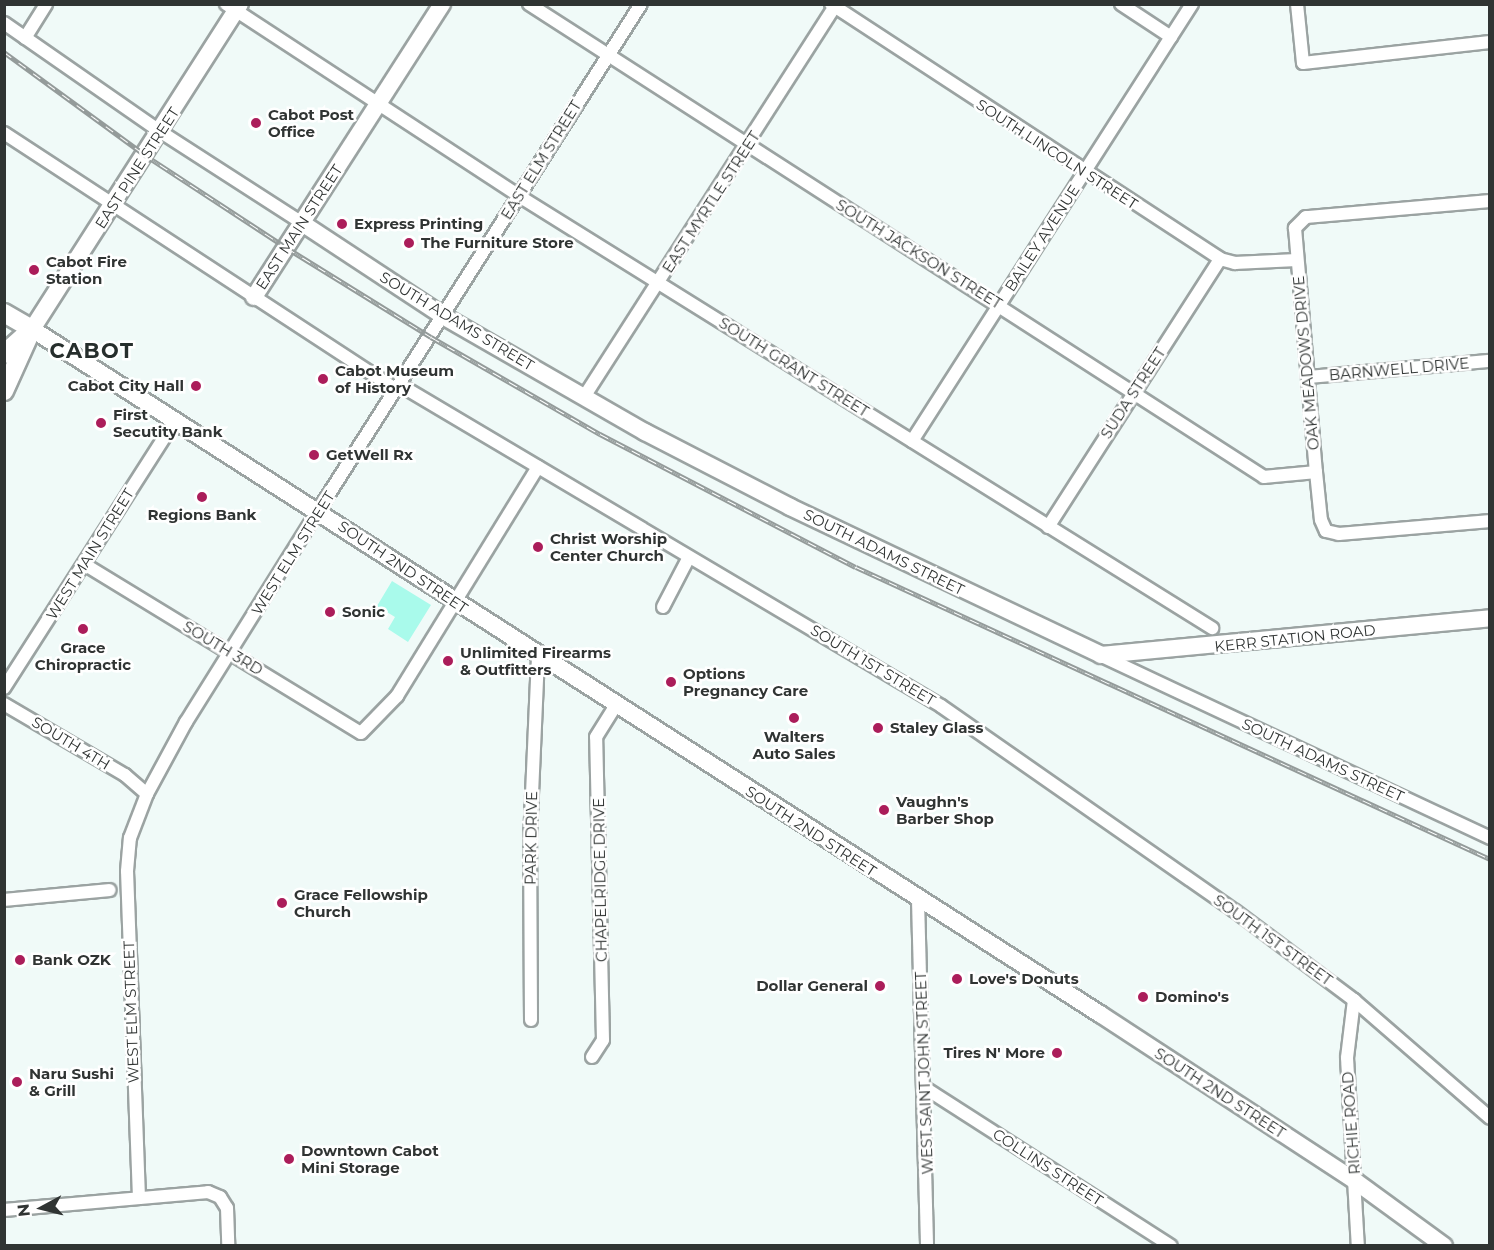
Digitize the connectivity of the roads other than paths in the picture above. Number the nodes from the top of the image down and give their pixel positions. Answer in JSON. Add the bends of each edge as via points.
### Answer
{"nodes":[{"id":1,"x":46,"y":4,"type":"edge"},
{"id":2,"x":442,"y":4,"type":"edge"},
{"id":3,"x":529,"y":4,"type":"edge"},
{"id":4,"x":640,"y":4,"type":"edge"},
{"id":5,"x":1121,"y":4,"type":"edge"},
{"id":6,"x":1192,"y":4,"type":"edge"},
{"id":7,"x":1297,"y":4,"type":"edge"},
{"id":8,"x":834,"y":5,"type":"edge"},
{"id":9,"x":234,"y":7,"type":"edge"},
{"id":10,"x":4,"y":23,"type":"edge"},
{"id":11,"x":1171,"y":36,"type":"junction"},
{"id":12,"x":26,"y":38,"type":"junction"},
{"id":13,"x":1490,"y":42,"type":"edge"},
{"id":14,"x":607,"y":55,"type":"junction"},
{"id":15,"x":378,"y":105,"type":"junction"},
{"id":16,"x":161,"y":132,"type":"junction"},
{"id":17,"x":7,"y":135,"type":"edge"},
{"id":18,"x":747,"y":146,"type":"junction"},
{"id":19,"x":1085,"y":172,"type":"junction"},
{"id":20,"x":519,"y":196,"type":"junction"},
{"id":21,"x":1490,"y":201,"type":"edge"},
{"id":22,"x":113,"y":207,"type":"junction"},
{"id":23,"x":302,"y":223,"type":"junction"},
{"id":24,"x":1220,"y":259,"type":"junction"},
{"id":25,"x":1296,"y":260,"type":"junction"},
{"id":26,"x":659,"y":283,"type":"junction"},
{"id":27,"x":254,"y":297,"type":"junction"},
{"id":28,"x":999,"y":305,"type":"junction"},
{"id":29,"x":4,"y":313,"type":"edge"},
{"id":30,"x":443,"y":316,"type":"junction"},
{"id":31,"x":32,"y":329,"type":"junction"},
{"id":32,"x":4,"y":354,"type":"edge"},
{"id":33,"x":1490,"y":361,"type":"edge"},
{"id":34,"x":1309,"y":377,"type":"junction"},
{"id":35,"x":398,"y":387,"type":"junction"},
{"id":36,"x":4,"y":391,"type":"edge"},
{"id":37,"x":1133,"y":393,"type":"junction"},
{"id":38,"x":584,"y":397,"type":"junction"},
{"id":39,"x":176,"y":419,"type":"junction"},
{"id":40,"x":912,"y":441,"type":"junction"},
{"id":41,"x":538,"y":467,"type":"junction"},
{"id":42,"x":1316,"y":472,"type":"junction"},
{"id":43,"x":318,"y":511,"type":"junction"},
{"id":44,"x":1490,"y":521,"type":"edge"},
{"id":45,"x":1048,"y":527,"type":"junction"},
{"id":46,"x":689,"y":557,"type":"junction"},
{"id":47,"x":84,"y":564,"type":"junction"},
{"id":48,"x":454,"y":601,"type":"junction"},
{"id":49,"x":663,"y":607,"type":"dead end"},
{"id":50,"x":1490,"y":618,"type":"edge"},
{"id":51,"x":1212,"y":628,"type":"dead end"},
{"id":52,"x":230,"y":653,"type":"junction"},
{"id":53,"x":537,"y":655,"type":"junction"},
{"id":54,"x":1101,"y":655,"type":"junction"},
{"id":55,"x":4,"y":688,"type":"edge"},
{"id":56,"x":4,"y":704,"type":"edge"},
{"id":57,"x":616,"y":705,"type":"junction"},
{"id":58,"x":147,"y":794,"type":"junction"},
{"id":59,"x":1490,"y":838,"type":"edge"},
{"id":60,"x":110,"y":890,"type":"dead end"},
{"id":61,"x":4,"y":900,"type":"edge"},
{"id":62,"x":918,"y":900,"type":"junction"},
{"id":63,"x":1354,"y":1000,"type":"junction"},
{"id":64,"x":531,"y":1020,"type":"dead end"},
{"id":65,"x":592,"y":1057,"type":"dead end"},
{"id":66,"x":925,"y":1088,"type":"junction"},
{"id":67,"x":1490,"y":1118,"type":"edge"},
{"id":68,"x":1355,"y":1181,"type":"junction"},
{"id":69,"x":139,"y":1198,"type":"junction"},
{"id":70,"x":4,"y":1210,"type":"edge"},
{"id":71,"x":1163,"y":1243,"type":"edge"},
{"id":72,"x":228,"y":1245,"type":"edge"},
{"id":73,"x":927,"y":1245,"type":"edge"},
{"id":74,"x":1358,"y":1245,"type":"edge"},
{"id":75,"x":1444,"y":1245,"type":"edge"}],
"edges":[{"from":1,"to":12,"type":"street"},
{"from":2,"to":15,"type":"main road","name":"EAST MAIN STREET"},
{"from":3,"to":14,"type":"street","name":"SOUTH JACKSON STREET"},
{"from":4,"to":14,"type":"street","name":"EAST ELM STREET"},
{"from":5,"to":11,"type":"street"},
{"from":6,"to":11,"type":"street","name":"BAILEY AVENUE"},
{"from":7,"to":13,"type":"street","via":[[1303,63]]},
{"from":8,"to":18,"type":"street","name":"EAST MYRTLE STREET"},
{"from":8,"to":19,"type":"street","name":"SOUTH LINCOLN STREET"},
{"from":9,"to":15,"type":"street","name":"SOUTH GRANT STREET"},
{"from":9,"to":16,"type":"main road","name":"EAST PINE STREET"},
{"from":10,"to":12,"type":"street"},
{"from":11,"to":19,"type":"street","name":"BAILEY AVENUE"},
{"from":12,"to":16,"type":"street"},
{"from":14,"to":18,"type":"street","name":"SOUTH JACKSON STREET"},
{"from":14,"to":20,"type":"street","name":"EAST ELM STREET"},
{"from":15,"to":20,"type":"street","name":"SOUTH GRANT STREET"},
{"from":15,"to":23,"type":"main road","name":"EAST MAIN STREET"},
{"from":16,"to":22,"type":"main road","name":"EAST PINE STREET"},
{"from":16,"to":23,"type":"street"},
{"from":17,"to":22,"type":"street","name":"SOUTH 1ST STREET"},
{"from":18,"to":26,"type":"street","name":"EAST MYRTLE STREET"},
{"from":18,"to":28,"type":"street","name":"SOUTH JACKSON STREET"},
{"from":19,"to":24,"type":"street","name":"SOUTH LINCOLN STREET"},
{"from":19,"to":28,"type":"street","name":"BAILEY AVENUE"},
{"from":20,"to":26,"type":"street","name":"SOUTH GRANT STREET"},
{"from":20,"to":30,"type":"street","name":"EAST ELM STREET"},
{"from":21,"to":25,"type":"street","name":"OAK MEADOWS DRIVE","via":[[1306,217],[1295,228]]},
{"from":22,"to":27,"type":"street","name":"SOUTH 1ST STREET"},
{"from":22,"to":31,"type":"main road","name":"EAST PINE STREET"},
{"from":23,"to":27,"type":"main road","name":"EAST MAIN STREET"},
{"from":23,"to":30,"type":"main road","name":"SOUTH ADAMS STREET"},
{"from":24,"to":25,"type":"street","name":"SOUTH LINCOLN STREET","via":[[1235,263]]},
{"from":24,"to":37,"type":"street","name":"SUDA STREET"},
{"from":25,"to":34,"type":"street","name":"OAK MEADOWS DRIVE"},
{"from":26,"to":38,"type":"street","name":"EAST MYRTLE STREET"},
{"from":26,"to":40,"type":"street","name":"SOUTH GRANT STREET"},
{"from":27,"to":35,"type":"street","name":"SOUTH 1ST STREET"},
{"from":28,"to":37,"type":"street","name":"SOUTH JACKSON STREET"},
{"from":28,"to":40,"type":"street","name":"BAILEY AVENUE"},
{"from":29,"to":31,"type":"main road"},
{"from":30,"to":35,"type":"street","name":"WEST ELM STREET"},
{"from":30,"to":38,"type":"main road","name":"SOUTH ADAMS STREET"},
{"from":31,"to":32,"type":"main road"},
{"from":31,"to":36,"type":"main road"},
{"from":31,"to":39,"type":"main road","name":"SOUTH 2ND STREET"},
{"from":33,"to":34,"type":"street","name":"BARNWELL DRIVE"},
{"from":34,"to":42,"type":"street","name":"OAK MEADOWS DRIVE"},
{"from":35,"to":41,"type":"street","name":"SOUTH 1ST STREET"},
{"from":35,"to":43,"type":"street","name":"WEST ELM STREET"},
{"from":37,"to":42,"type":"street","name":"SOUTH JACKSON STREET","via":[[1264,477]]},
{"from":37,"to":45,"type":"street","name":"SUDA STREET"},
{"from":38,"to":54,"type":"main road","name":"SOUTH ADAMS STREET","via":[[790,507]]},
{"from":39,"to":43,"type":"main road","name":"SOUTH 2ND STREET"},
{"from":39,"to":47,"type":"street","name":"WEST MAIN STREET"},
{"from":40,"to":45,"type":"street","name":"SOUTH GRANT STREET"},
{"from":41,"to":46,"type":"street","name":"SOUTH 1ST STREET"},
{"from":41,"to":48,"type":"street"},
{"from":42,"to":44,"type":"street","name":"OAK MEADOWS DRIVE","via":[[1321,520],[1326,531],[1339,534]]},
{"from":43,"to":48,"type":"main road","name":"SOUTH 2ND STREET"},
{"from":43,"to":52,"type":"street","name":"WEST ELM STREET"},
{"from":45,"to":51,"type":"street","name":"SOUTH GRANT STREET"},
{"from":46,"to":49,"type":"street"},
{"from":46,"to":63,"type":"street","name":"SOUTH 1ST STREET","via":[[940,706],[1226,905]]},
{"from":47,"to":52,"type":"street","name":"SOUTH 3RD"},
{"from":47,"to":55,"type":"street","name":"WEST MAIN STREET"},
{"from":48,"to":52,"type":"street","name":"SOUTH 3RD","via":[[397,696],[361,733]]},
{"from":48,"to":53,"type":"main road","name":"SOUTH 2ND STREET"},
{"from":50,"to":54,"type":"main road","name":"KERR STATION ROAD"},
{"from":52,"to":58,"type":"street","name":"WEST ELM STREET"},
{"from":53,"to":57,"type":"main road","name":"SOUTH 2ND STREET"},
{"from":53,"to":64,"type":"street","name":"PARK DRIVE","via":[[530,840]]},
{"from":54,"to":59,"type":"street","name":"SOUTH ADAMS STREET"},
{"from":56,"to":58,"type":"street","name":"SOUTH 4TH"},
{"from":57,"to":62,"type":"main road","name":"SOUTH 2ND STREET"},
{"from":57,"to":65,"type":"street","name":"CHAPELRIDGE DRIVE","via":[[596,737],[603,1040]]},
{"from":58,"to":69,"type":"street","name":"WEST ELM STREET","via":[[130,838],[126,881]]},
{"from":60,"to":61,"type":"street"},
{"from":62,"to":66,"type":"street","name":"WEST SAINT JOHN STREET"},
{"from":62,"to":68,"type":"main road","name":"SOUTH 2ND STREET"},
{"from":63,"to":67,"type":"street","name":"SOUTH 1ST STREET"},
{"from":63,"to":68,"type":"street","name":"RICHIE ROAD","via":[[1347,1058]]},
{"from":66,"to":71,"type":"street","name":"COLLINS STREET"},
{"from":66,"to":73,"type":"street","name":"WEST SAINT JOHN STREET"},
{"from":68,"to":74,"type":"street","name":"RICHIE ROAD"},
{"from":68,"to":75,"type":"main road","name":"SOUTH 2ND STREET"},
{"from":69,"to":70,"type":"street"},
{"from":69,"to":72,"type":"street","via":[[208,1192],[220,1197],[227,1208]]}]}
